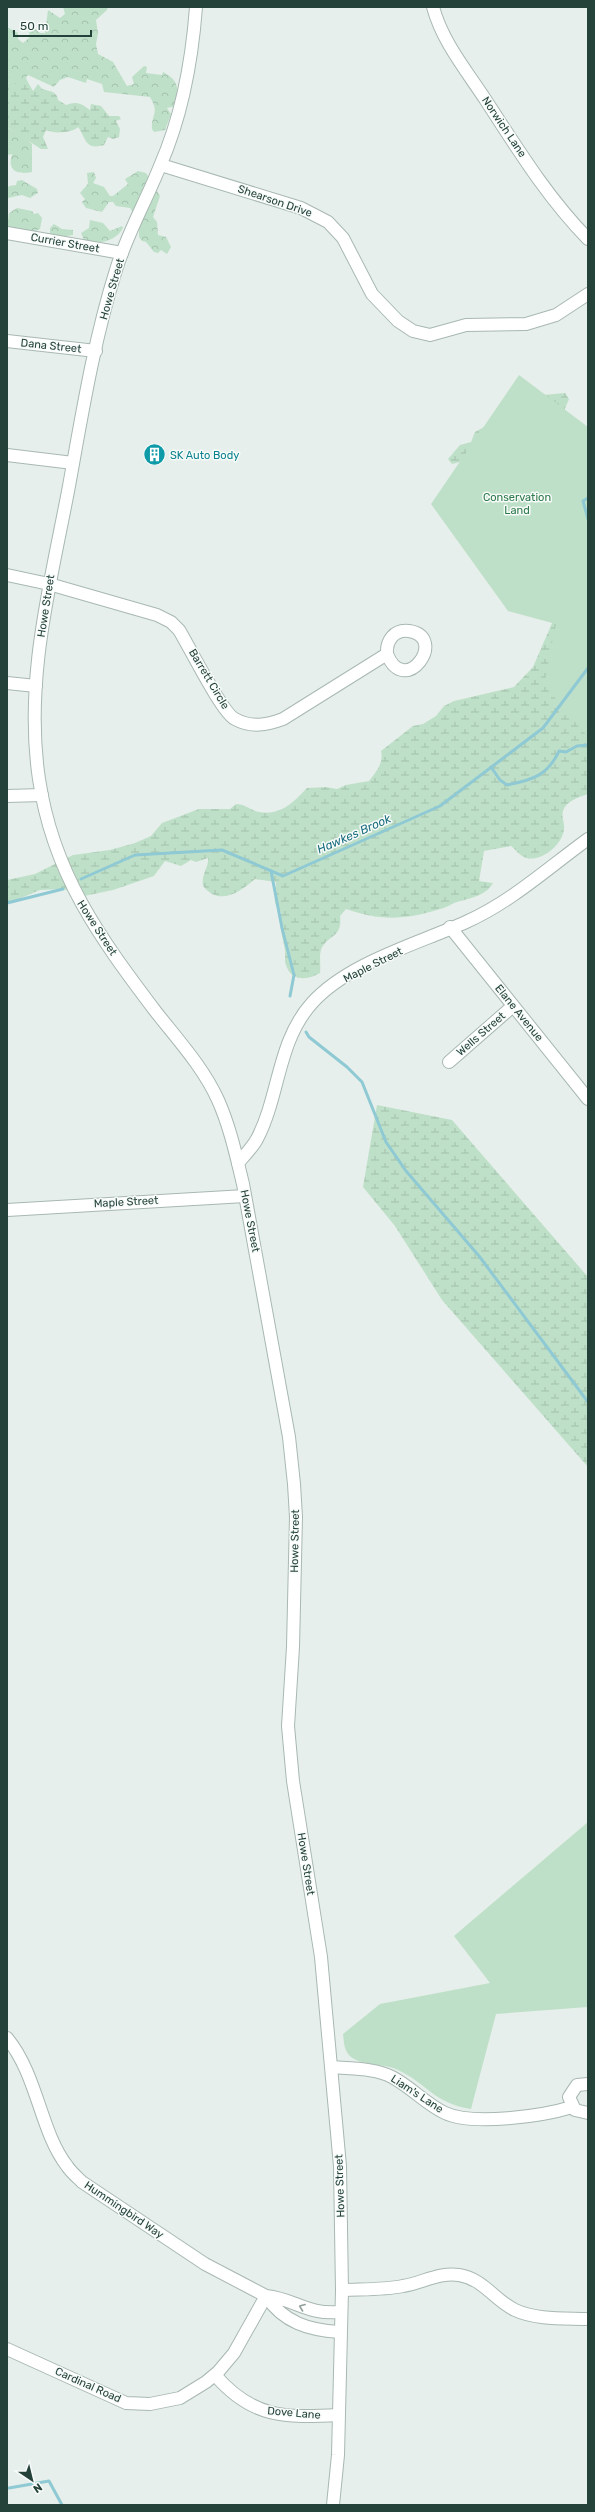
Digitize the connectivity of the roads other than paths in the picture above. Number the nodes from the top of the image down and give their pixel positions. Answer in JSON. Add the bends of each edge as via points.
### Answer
{"nodes":[{"id":1,"x":196,"y":7,"type":"edge"},
{"id":2,"x":433,"y":7,"type":"edge"},
{"id":3,"x":161,"y":165,"type":"junction"},
{"id":4,"x":7,"y":233,"type":"edge"},
{"id":5,"x":588,"y":239,"type":"edge"},
{"id":6,"x":122,"y":253,"type":"junction"},
{"id":7,"x":588,"y":294,"type":"edge"},
{"id":8,"x":7,"y":341,"type":"edge"},
{"id":9,"x":96,"y":351,"type":"junction"},
{"id":10,"x":7,"y":455,"type":"edge"},
{"id":11,"x":72,"y":463,"type":"junction"},
{"id":12,"x":7,"y":575,"type":"edge"},
{"id":13,"x":49,"y":584,"type":"junction"},
{"id":14,"x":387,"y":654,"type":"dead end"},
{"id":15,"x":7,"y":683,"type":"edge"},
{"id":16,"x":36,"y":686,"type":"junction"},
{"id":17,"x":42,"y":795,"type":"junction"},
{"id":18,"x":7,"y":796,"type":"edge"},
{"id":19,"x":588,"y":839,"type":"edge"},
{"id":20,"x":450,"y":927,"type":"junction"},
{"id":21,"x":513,"y":1006,"type":"junction"},
{"id":22,"x":449,"y":1062,"type":"dead end"},
{"id":23,"x":588,"y":1099,"type":"edge"},
{"id":24,"x":238,"y":1163,"type":"junction"},
{"id":25,"x":245,"y":1196,"type":"junction"},
{"id":26,"x":7,"y":1210,"type":"edge"},
{"id":27,"x":7,"y":2038,"type":"edge"},
{"id":28,"x":332,"y":2067,"type":"junction"},
{"id":29,"x":588,"y":2084,"type":"edge"},
{"id":30,"x":572,"y":2107,"type":"junction"},
{"id":31,"x":588,"y":2112,"type":"edge"},
{"id":32,"x":342,"y":2290,"type":"junction"},
{"id":33,"x":266,"y":2296,"type":"junction"},
{"id":34,"x":340,"y":2312,"type":"junction"},
{"id":35,"x":588,"y":2319,"type":"edge"},
{"id":36,"x":340,"y":2332,"type":"junction"},
{"id":37,"x":7,"y":2349,"type":"edge"},
{"id":38,"x":215,"y":2375,"type":"junction"},
{"id":39,"x":338,"y":2416,"type":"junction"},
{"id":40,"x":333,"y":2505,"type":"edge"}],
"edges":[{"from":1,"to":3,"type":"street","name":"Howe Street","via":[[187,78]]},
{"from":2,"to":5,"type":"street","name":"Norwich Lane","via":[[453,51],[534,174]]},
{"from":3,"to":6,"type":"street","name":"Howe Street"},
{"from":3,"to":7,"type":"street","name":"Shearson Drive","via":[[301,208],[321,217],[343,238],[368,288],[378,301],[405,327],[418,333],[430,334],[466,325],[526,324],[556,315]]},
{"from":4,"to":6,"type":"street","name":"Currier Street"},
{"from":6,"to":9,"type":"street","name":"Howe Street"},
{"from":8,"to":9,"type":"street","name":"Dana Street"},
{"from":9,"to":11,"type":"street","name":"Howe Street"},
{"from":10,"to":11,"type":"street"},
{"from":11,"to":13,"type":"street","name":"Howe Street"},
{"from":12,"to":13,"type":"street","name":"Barrett Circle"},
{"from":13,"to":14,"type":"street","name":"Barrett Circle","via":[[171,622],[179,630],[214,693],[233,719],[247,724],[267,725],[283,719]]},
{"from":13,"to":16,"type":"street","name":"Howe Street"},
{"from":15,"to":16,"type":"street"},
{"from":16,"to":17,"type":"street","name":"Howe Street","via":[[36,740]]},
{"from":17,"to":18,"type":"street"},
{"from":17,"to":24,"type":"street","name":"Howe Street","via":[[55,846],[78,900],[108,947],[206,1078],[217,1098],[234,1144]]},
{"from":19,"to":20,"type":"street","name":"Maple Street","via":[[509,898],[466,922]]},
{"from":20,"to":21,"type":"street","name":"Elane Avenue"},
{"from":20,"to":24,"type":"street","name":"Maple Street","via":[[363,967],[330,987],[312,1004],[296,1026],[284,1050],[268,1114],[256,1141]]},
{"from":21,"to":22,"type":"street","name":"Wells Street"},
{"from":21,"to":23,"type":"street","name":"Elane Avenue"},
{"from":24,"to":25,"type":"street","name":"Howe Street"},
{"from":25,"to":26,"type":"street","name":"Maple Street"},
{"from":25,"to":28,"type":"street","name":"Howe Street","via":[[289,1437],[294,1484],[293,1647],[288,1726],[293,1781],[321,1957]]},
{"from":27,"to":33,"type":"street","name":"Hummingbird Way","via":[[17,2050],[59,2152],[67,2166],[82,2182],[205,2264]]},
{"from":28,"to":30,"type":"street","name":"Liam's Lane","via":[[390,2076],[446,2113],[477,2119],[551,2114]]},
{"from":28,"to":32,"type":"street","name":"Howe Street","via":[[340,2166]]},
{"from":29,"to":30,"type":"street","via":[[582,2083],[573,2088],[569,2097]]},
{"from":30,"to":31,"type":"street","via":[[579,2112]]},
{"from":32,"to":34,"type":"street","name":"Howe Street"},
{"from":32,"to":35,"type":"street","via":[[404,2286],[435,2276],[458,2275],[479,2282],[507,2306],[524,2313]]},
{"from":34,"to":33,"type":"street","name":"Hummingbird Way","one_way":true,"via":[[322,2313],[301,2308],[281,2297]]},
{"from":33,"to":36,"type":"street","name":"Hummingbird Way","via":[[277,2309],[302,2326]]},
{"from":33,"to":38,"type":"street","name":"Cardinal Road","via":[[234,2353]]},
{"from":34,"to":36,"type":"street","name":"Howe Street"},
{"from":36,"to":39,"type":"street","name":"Howe Street"},
{"from":37,"to":38,"type":"street","name":"Cardinal Road","via":[[126,2403],[150,2404],[180,2398]]},
{"from":38,"to":39,"type":"street","name":"Dove Lane","via":[[238,2399],[265,2412]]},
{"from":39,"to":40,"type":"street","name":"Howe Street","via":[[338,2455]]}]}
